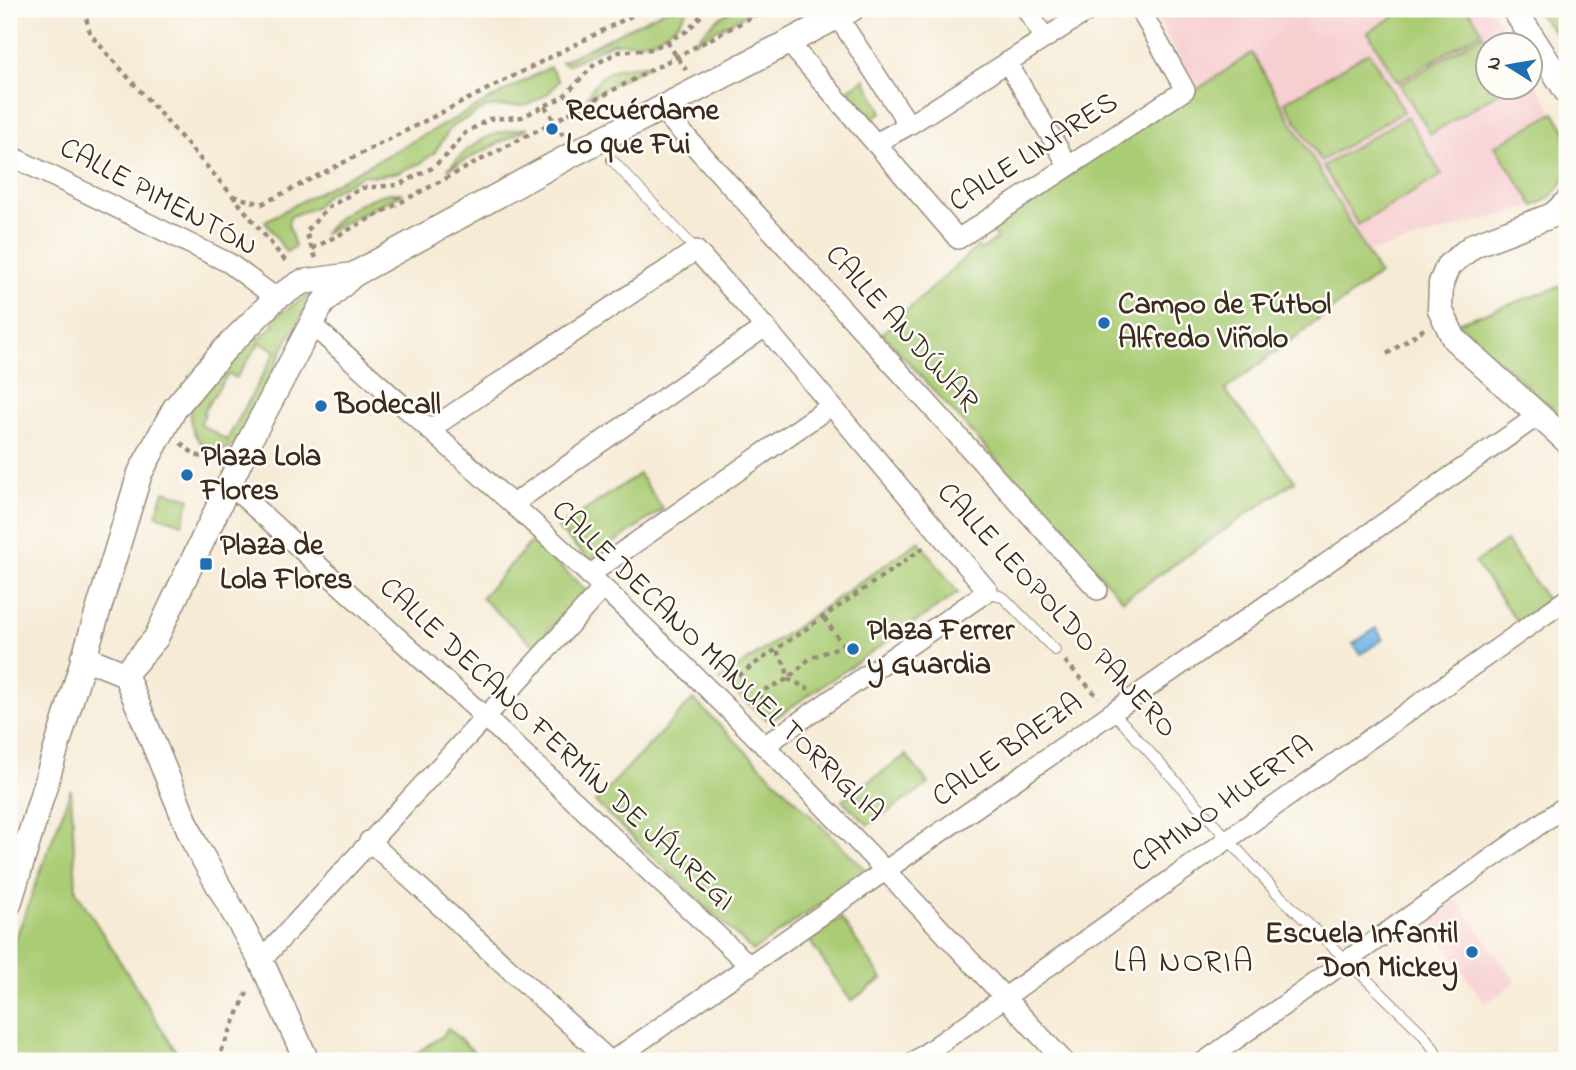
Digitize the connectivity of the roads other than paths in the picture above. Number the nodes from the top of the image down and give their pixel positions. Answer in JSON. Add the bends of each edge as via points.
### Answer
{"nodes":[{"id":1,"x":1026,"y":9,"type":"edge"},
{"id":2,"x":1091,"y":9,"type":"edge"},
{"id":3,"x":1140,"y":9,"type":"edge"},
{"id":4,"x":1514,"y":9,"type":"edge"},
{"id":5,"x":845,"y":13,"type":"edge"},
{"id":6,"x":1045,"y":38,"type":"junction"},
{"id":7,"x":789,"y":43,"type":"junction"},
{"id":8,"x":1007,"y":62,"type":"junction"},
{"id":9,"x":1567,"y":92,"type":"edge"},
{"id":10,"x":660,"y":108,"type":"junction"},
{"id":11,"x":909,"y":125,"type":"junction"},
{"id":12,"x":876,"y":143,"type":"junction"},
{"id":13,"x":9,"y":155,"type":"edge"},
{"id":14,"x":612,"y":160,"type":"dead end"},
{"id":15,"x":1068,"y":165,"type":"junction"},
{"id":16,"x":1567,"y":202,"type":"edge"},
{"id":17,"x":696,"y":250,"type":"junction"},
{"id":18,"x":353,"y":275,"type":"junction"},
{"id":19,"x":276,"y":298,"type":"junction"},
{"id":20,"x":311,"y":324,"type":"junction"},
{"id":21,"x":765,"y":327,"type":"junction"},
{"id":22,"x":831,"y":406,"type":"junction"},
{"id":23,"x":1539,"y":415,"type":"junction"},
{"id":24,"x":429,"y":430,"type":"junction"},
{"id":25,"x":1567,"y":441,"type":"edge"},
{"id":26,"x":229,"y":484,"type":"junction"},
{"id":27,"x":513,"y":504,"type":"junction"},
{"id":28,"x":596,"y":582,"type":"junction"},
{"id":29,"x":1098,"y":590,"type":"dead end"},
{"id":30,"x":988,"y":591,"type":"junction"},
{"id":31,"x":1567,"y":600,"type":"edge"},
{"id":32,"x":1055,"y":650,"type":"road end"},
{"id":33,"x":83,"y":657,"type":"junction"},
{"id":34,"x":125,"y":674,"type":"junction"},
{"id":35,"x":1114,"y":713,"type":"junction"},
{"id":36,"x":486,"y":718,"type":"junction"},
{"id":37,"x":764,"y":746,"type":"junction"},
{"id":38,"x":1567,"y":805,"type":"edge"},
{"id":39,"x":1228,"y":838,"type":"junction"},
{"id":40,"x":369,"y":841,"type":"junction"},
{"id":41,"x":887,"y":871,"type":"junction"},
{"id":42,"x":9,"y":904,"type":"edge"},
{"id":43,"x":1347,"y":960,"type":"junction"},
{"id":44,"x":261,"y":961,"type":"junction"},
{"id":45,"x":750,"y":966,"type":"junction"},
{"id":46,"x":1004,"y":998,"type":"junction"},
{"id":47,"x":307,"y":1061,"type":"edge"},
{"id":48,"x":611,"y":1061,"type":"edge"},
{"id":49,"x":915,"y":1061,"type":"edge"},
{"id":50,"x":1064,"y":1061,"type":"edge"},
{"id":51,"x":1205,"y":1061,"type":"edge"},
{"id":52,"x":1437,"y":1061,"type":"edge"}],
"edges":[{"from":1,"to":6,"type":"street"},
{"from":2,"to":6,"type":"street"},
{"from":3,"to":15,"type":"street","name":"CALLE LINARES","via":[[1185,90]]},
{"from":4,"to":9,"type":"street"},
{"from":5,"to":7,"type":"street"},
{"from":5,"to":11,"type":"street"},
{"from":6,"to":8,"type":"street"},
{"from":7,"to":10,"type":"street"},
{"from":7,"to":12,"type":"street","name":"CALLE LINARES"},
{"from":8,"to":11,"type":"street"},
{"from":8,"to":15,"type":"street"},
{"from":10,"to":18,"type":"street"},
{"from":10,"to":29,"type":"street","name":"CALLE ANDÚJAR"},
{"from":11,"to":12,"type":"street"},
{"from":12,"to":15,"type":"street","name":"CALLE LINARES","via":[[958,239]]},
{"from":13,"to":19,"type":"street","name":"CALLE PIMENTÓN","via":[[229,263]]},
{"from":14,"to":17,"type":"lane","name":"CALLE LEOPOLDO PANERO"},
{"from":16,"to":23,"type":"street","via":[[1553,215],[1474,245],[1448,266],[1441,283],[1446,299],[1440,309],[1454,339]]},
{"from":17,"to":21,"type":"street","name":"CALLE LEOPOLDO PANERO"},
{"from":17,"to":24,"type":"street"},
{"from":18,"to":19,"type":"street","via":[[312,280]]},
{"from":18,"to":20,"type":"street","via":[[322,304]]},
{"from":19,"to":33,"type":"street","via":[[175,408],[140,473]]},
{"from":20,"to":24,"type":"street","name":"CALLE DECANO MANUEL TORRIGLIA"},
{"from":20,"to":26,"type":"street"},
{"from":21,"to":22,"type":"street","name":"CALLE LEOPOLDO PANERO"},
{"from":21,"to":27,"type":"street"},
{"from":22,"to":28,"type":"street"},
{"from":22,"to":30,"type":"street","name":"CALLE LEOPOLDO PANERO"},
{"from":23,"to":25,"type":"street"},
{"from":23,"to":35,"type":"street","name":"CALLE BAEZA"},
{"from":24,"to":27,"type":"street","name":"CALLE DECANO MANUEL TORRIGLIA"},
{"from":26,"to":34,"type":"street","via":[[156,638]]},
{"from":26,"to":36,"type":"street","name":"CALLE DECANO FERMÍN DE JÁUREGI"},
{"from":27,"to":28,"type":"street","name":"CALLE DECANO MANUEL TORRIGLIA"},
{"from":28,"to":36,"type":"street"},
{"from":28,"to":37,"type":"street","name":"CALLE DECANO MANUEL TORRIGLIA"},
{"from":30,"to":32,"type":"lane","name":"CALLE LEOPOLDO PANERO","via":[[1004,598]]},
{"from":30,"to":37,"type":"street"},
{"from":31,"to":39,"type":"street","name":"CAMINO HUERTA"},
{"from":33,"to":34,"type":"street"},
{"from":33,"to":42,"type":"street"},
{"from":34,"to":44,"type":"street","via":[[194,842]]},
{"from":35,"to":39,"type":"lane","name":"CALLE LEOPOLDO PANERO"},
{"from":35,"to":41,"type":"street","name":"CALLE BAEZA"},
{"from":36,"to":40,"type":"street"},
{"from":36,"to":45,"type":"street","name":"CALLE DECANO FERMÍN DE JÁUREGI"},
{"from":37,"to":41,"type":"street","name":"CALLE DECANO MANUEL TORRIGLIA"},
{"from":38,"to":43,"type":"street"},
{"from":39,"to":43,"type":"lane","name":"CALLE LEOPOLDO PANERO"},
{"from":39,"to":46,"type":"street","name":"CAMINO HUERTA"},
{"from":40,"to":44,"type":"street"},
{"from":40,"to":48,"type":"street"},
{"from":41,"to":45,"type":"street","name":"CALLE BAEZA"},
{"from":41,"to":46,"type":"street","name":"CALLE DECANO MANUEL TORRIGLIA"},
{"from":43,"to":51,"type":"street"},
{"from":43,"to":52,"type":"lane","name":"CALLE LEOPOLDO PANERO","via":[[1421,1032]]},
{"from":44,"to":47,"type":"street"},
{"from":45,"to":48,"type":"street","name":"CALLE BAEZA"},
{"from":46,"to":49,"type":"street","name":"CAMINO HUERTA"},
{"from":46,"to":50,"type":"street","name":"CALLE DECANO MANUEL TORRIGLIA"}]}
